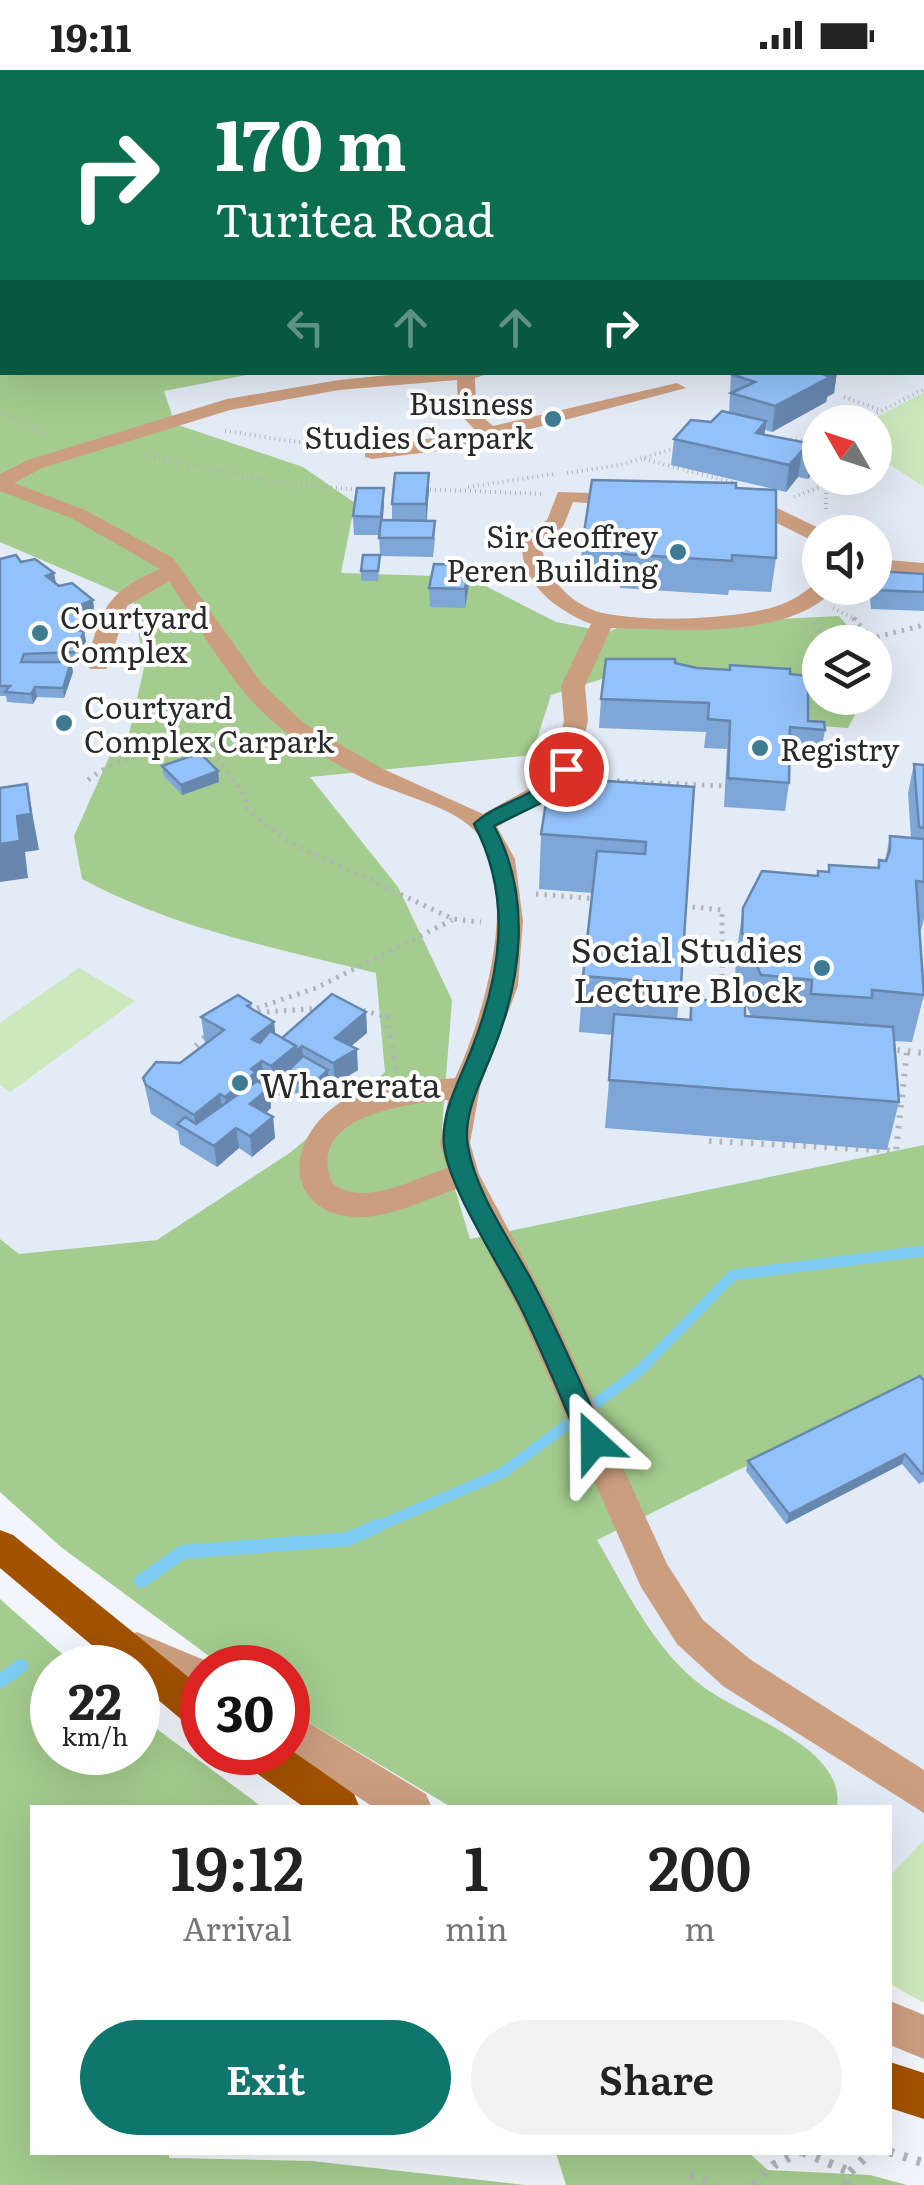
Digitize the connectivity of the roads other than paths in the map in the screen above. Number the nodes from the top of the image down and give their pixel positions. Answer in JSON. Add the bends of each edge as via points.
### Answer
{"nodes":[{"id":1,"x":463,"y":375,"type":"edge"},
{"id":2,"x":475,"y":375,"type":"edge"},
{"id":3,"x":677,"y":388,"type":"dead end"},
{"id":4,"x":489,"y":434,"type":"junction"},
{"id":5,"x":372,"y":452,"type":"road end"},
{"id":6,"x":0,"y":483,"type":"edge"},
{"id":7,"x":656,"y":502,"type":"edge"},
{"id":8,"x":706,"y":505,"type":"edge"},
{"id":9,"x":802,"y":528,"type":"edge"},
{"id":10,"x":892,"y":566,"type":"edge"},
{"id":11,"x":924,"y":569,"type":"edge"},
{"id":12,"x":174,"y":572,"type":"junction"},
{"id":13,"x":802,"y":599,"type":"edge"},
{"id":14,"x":602,"y":620,"type":"junction"},
{"id":15,"x":98,"y":664,"type":"dead end"},
{"id":16,"x":483,"y":824,"type":"junction"},
{"id":17,"x":464,"y":1087,"type":"junction"},
{"id":18,"x":464,"y":1174,"type":"junction"},
{"id":19,"x":0,"y":1546,"type":"edge"},
{"id":20,"x":107,"y":1638,"type":"junction"},
{"id":21,"x":180,"y":1669,"type":"edge"},
{"id":22,"x":180,"y":1695,"type":"edge"},
{"id":23,"x":310,"y":1743,"type":"edge"},
{"id":24,"x":292,"y":1775,"type":"edge"},
{"id":25,"x":905,"y":1794,"type":"edge"},
{"id":26,"x":336,"y":1805,"type":"edge"},
{"id":27,"x":407,"y":1805,"type":"edge"},
{"id":28,"x":892,"y":2023,"type":"edge"},
{"id":29,"x":924,"y":2037,"type":"edge"},
{"id":30,"x":892,"y":2086,"type":"edge"},
{"id":31,"x":924,"y":2096,"type":"edge"}],
"edges":[{"from":1,"to":6,"type":"street","via":[[339,385],[227,404],[35,464]]},
{"from":2,"to":4,"type":"street","via":[[466,412]]},
{"from":3,"to":4,"type":"street"},
{"from":4,"to":5,"type":"street"},
{"from":6,"to":12,"type":"street","via":[[114,531]]},
{"from":7,"to":14,"type":"street","via":[[564,496],[556,523],[532,536],[529,549],[549,592]]},
{"from":8,"to":9,"type":"street","via":[[768,510]]},
{"from":10,"to":11,"type":"street"},
{"from":12,"to":15,"type":"street","via":[[115,601]]},
{"from":12,"to":16,"type":"street","via":[[254,689],[286,719],[350,762]]},
{"from":13,"to":14,"type":"street","via":[[736,620]]},
{"from":14,"to":16,"type":"street","via":[[573,686],[576,721],[561,781]]},
{"from":16,"to":17,"type":"street","via":[[502,859],[510,921],[504,986]]},
{"from":17,"to":18,"type":"street","via":[[455,1144]]},
{"from":17,"to":18,"type":"street","via":[[364,1102],[334,1121],[313,1150],[313,1173],[325,1195],[351,1205]]},
{"from":18,"to":25,"type":"street","via":[[536,1312],[654,1576],[690,1632],[737,1674]]},
{"from":19,"to":20,"type":"main road"},
{"from":20,"to":21,"type":"street"},
{"from":20,"to":22,"type":"main road"},
{"from":23,"to":27,"type":"street"},
{"from":24,"to":26,"type":"main road"},
{"from":28,"to":29,"type":"street"},
{"from":30,"to":31,"type":"main road"}]}
